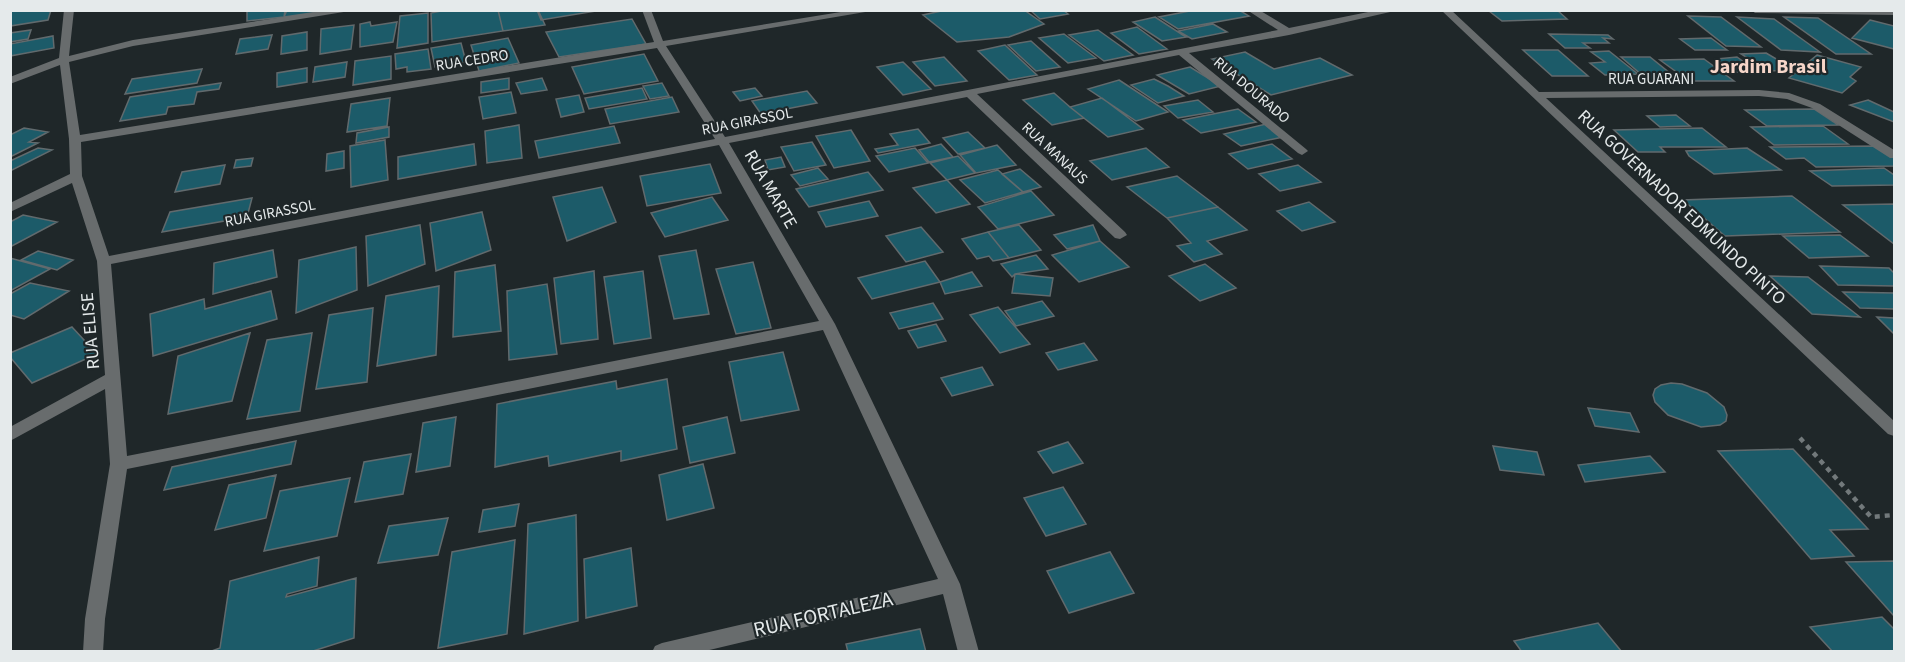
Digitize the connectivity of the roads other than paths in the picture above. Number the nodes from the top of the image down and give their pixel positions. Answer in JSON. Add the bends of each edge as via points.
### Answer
{"nodes":[{"id":1,"x":69,"y":10,"type":"edge"},
{"id":2,"x":352,"y":10,"type":"edge"},
{"id":3,"x":646,"y":10,"type":"edge"},
{"id":4,"x":873,"y":10,"type":"edge"},
{"id":5,"x":1251,"y":10,"type":"edge"},
{"id":6,"x":1395,"y":10,"type":"edge"},
{"id":7,"x":1445,"y":10,"type":"edge"},
{"id":8,"x":1755,"y":10,"type":"edge"},
{"id":9,"x":1893,"y":13,"type":"dead end"},
{"id":10,"x":1289,"y":32,"type":"junction"},
{"id":11,"x":660,"y":45,"type":"junction"},
{"id":12,"x":1184,"y":53,"type":"junction"},
{"id":13,"x":64,"y":60,"type":"junction"},
{"id":14,"x":10,"y":81,"type":"edge"},
{"id":15,"x":969,"y":93,"type":"junction"},
{"id":16,"x":1536,"y":95,"type":"junction"},
{"id":17,"x":75,"y":139,"type":"junction"},
{"id":18,"x":722,"y":141,"type":"junction"},
{"id":19,"x":1302,"y":151,"type":"dead end"},
{"id":20,"x":1894,"y":154,"type":"edge"},
{"id":21,"x":76,"y":176,"type":"junction"},
{"id":22,"x":10,"y":208,"type":"edge"},
{"id":23,"x":1120,"y":235,"type":"dead end"},
{"id":24,"x":104,"y":261,"type":"junction"},
{"id":25,"x":828,"y":324,"type":"junction"},
{"id":26,"x":114,"y":377,"type":"junction"},
{"id":27,"x":1894,"y":430,"type":"edge"},
{"id":28,"x":10,"y":435,"type":"edge"},
{"id":29,"x":119,"y":464,"type":"junction"},
{"id":30,"x":950,"y":584,"type":"junction"},
{"id":31,"x":93,"y":651,"type":"edge"},
{"id":32,"x":662,"y":651,"type":"edge"},
{"id":33,"x":969,"y":651,"type":"edge"}],
"edges":[{"from":1,"to":13,"type":"street","name":"RUA ELISE"},
{"from":2,"to":13,"type":"street","via":[[163,37]]},
{"from":3,"to":11,"type":"street","name":"RUA MARTE"},
{"from":4,"to":11,"type":"street","name":"RUA CEDRO"},
{"from":5,"to":10,"type":"street"},
{"from":6,"to":10,"type":"street","name":"RUA GIRASSOL"},
{"from":7,"to":16,"type":"street","name":"RUA GOVERNADOR EDMUNDO PINTO"},
{"from":8,"to":9,"type":"street"},
{"from":10,"to":12,"type":"street","name":"RUA GIRASSOL"},
{"from":11,"to":17,"type":"street","name":"RUA CEDRO"},
{"from":11,"to":18,"type":"street","name":"RUA MARTE"},
{"from":12,"to":15,"type":"street","name":"RUA GIRASSOL"},
{"from":12,"to":19,"type":"street","name":"RUA DOURADO"},
{"from":13,"to":14,"type":"street"},
{"from":13,"to":17,"type":"street","name":"RUA ELISE"},
{"from":15,"to":18,"type":"street","name":"RUA GIRASSOL"},
{"from":15,"to":23,"type":"street","name":"RUA MANAUS"},
{"from":16,"to":20,"type":"street","name":"RUA GUARANI","via":[[1789,96],[1816,106]]},
{"from":16,"to":27,"type":"street","name":"RUA GOVERNADOR EDMUNDO PINTO"},
{"from":17,"to":21,"type":"street","name":"RUA ELISE"},
{"from":18,"to":24,"type":"street","name":"RUA GIRASSOL"},
{"from":18,"to":25,"type":"street","name":"RUA MARTE"},
{"from":21,"to":22,"type":"street"},
{"from":21,"to":24,"type":"street","name":"RUA ELISE"},
{"from":24,"to":26,"type":"street","name":"RUA ELISE"},
{"from":25,"to":29,"type":"street"},
{"from":25,"to":30,"type":"street","name":"RUA MARTE"},
{"from":26,"to":28,"type":"street"},
{"from":26,"to":29,"type":"street","name":"RUA ELISE"},
{"from":29,"to":31,"type":"street","name":"RUA ELISE"},
{"from":30,"to":32,"type":"street","name":"RUA FORTALEZA"},
{"from":30,"to":33,"type":"street","name":"RUA MARTE"}]}
